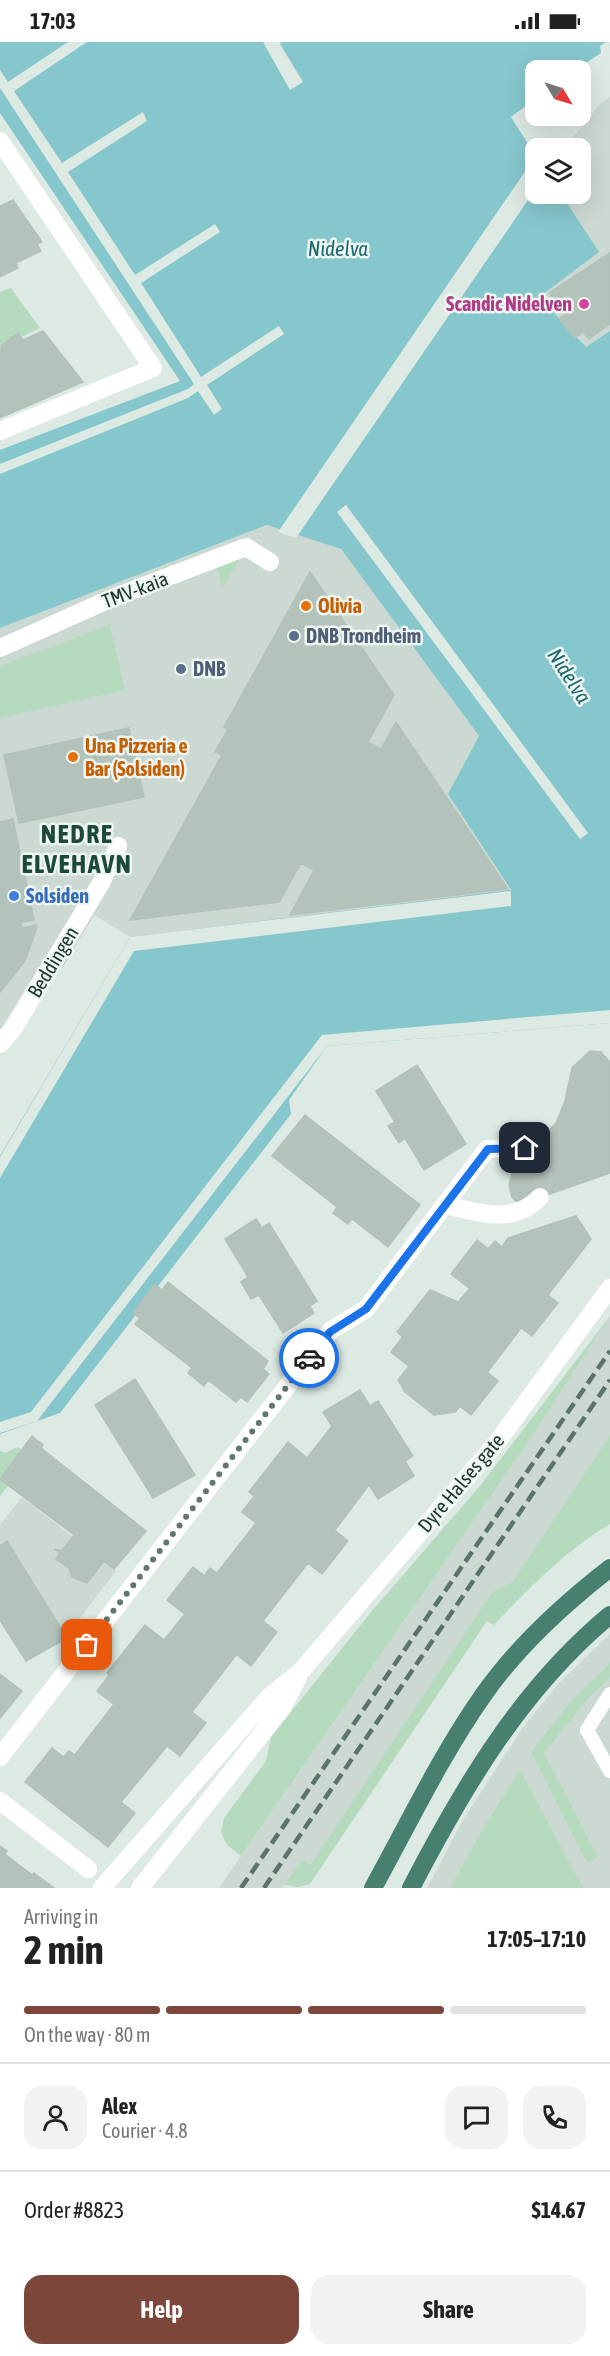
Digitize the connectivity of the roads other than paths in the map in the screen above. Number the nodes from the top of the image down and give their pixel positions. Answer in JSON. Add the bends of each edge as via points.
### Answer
{"nodes":[{"id":1,"x":0,"y":141,"type":"edge"},
{"id":2,"x":0,"y":431,"type":"edge"},
{"id":3,"x":270,"y":562,"type":"dead end"},
{"id":4,"x":0,"y":648,"type":"edge"},
{"id":5,"x":118,"y":846,"type":"dead end"},
{"id":6,"x":0,"y":1044,"type":"edge"},
{"id":7,"x":525,"y":1148,"type":"dead end"},
{"id":8,"x":540,"y":1197,"type":"dead end"},
{"id":9,"x":447,"y":1205,"type":"junction"},
{"id":10,"x":610,"y":1288,"type":"edge"},
{"id":11,"x":610,"y":1568,"type":"edge"},
{"id":12,"x":610,"y":1615,"type":"edge"},
{"id":13,"x":301,"y":1671,"type":"junction"},
{"id":14,"x":610,"y":1694,"type":"edge"},
{"id":15,"x":0,"y":1757,"type":"edge"},
{"id":16,"x":610,"y":1771,"type":"edge"},
{"id":17,"x":0,"y":1801,"type":"edge"},
{"id":18,"x":88,"y":1869,"type":"dead end"},
{"id":19,"x":102,"y":1888,"type":"edge"},
{"id":20,"x":140,"y":1888,"type":"edge"},
{"id":21,"x":373,"y":1888,"type":"edge"},
{"id":22,"x":411,"y":1888,"type":"edge"}],
"edges":[{"from":1,"to":2,"type":"street","via":[[153,368]]},
{"from":3,"to":4,"type":"street","name":"TMV-kaia","via":[[246,548],[110,599]]},
{"from":5,"to":6,"type":"street","name":"Beddingen","via":[[13,1029]]},
{"from":7,"to":9,"type":"street","via":[[488,1149]]},
{"from":8,"to":9,"type":"street","via":[[529,1209],[506,1216]]},
{"from":9,"to":15,"type":"street","via":[[366,1309],[330,1332]]},
{"from":10,"to":13,"type":"street","name":"Dyre Halses gate","via":[[498,1441]]},
{"from":11,"to":21,"type":"highway","via":[[558,1613],[485,1692]]},
{"from":12,"to":22,"type":"highway","via":[[554,1666],[512,1718],[458,1800]]},
{"from":13,"to":19,"type":"street","name":"Dyre Halses gate","via":[[269,1697]]},
{"from":13,"to":20,"type":"street","name":"Dyre Halses gate","via":[[282,1708]]},
{"from":14,"to":16,"type":"lane","via":[[587,1730]]},
{"from":17,"to":18,"type":"street"}]}
